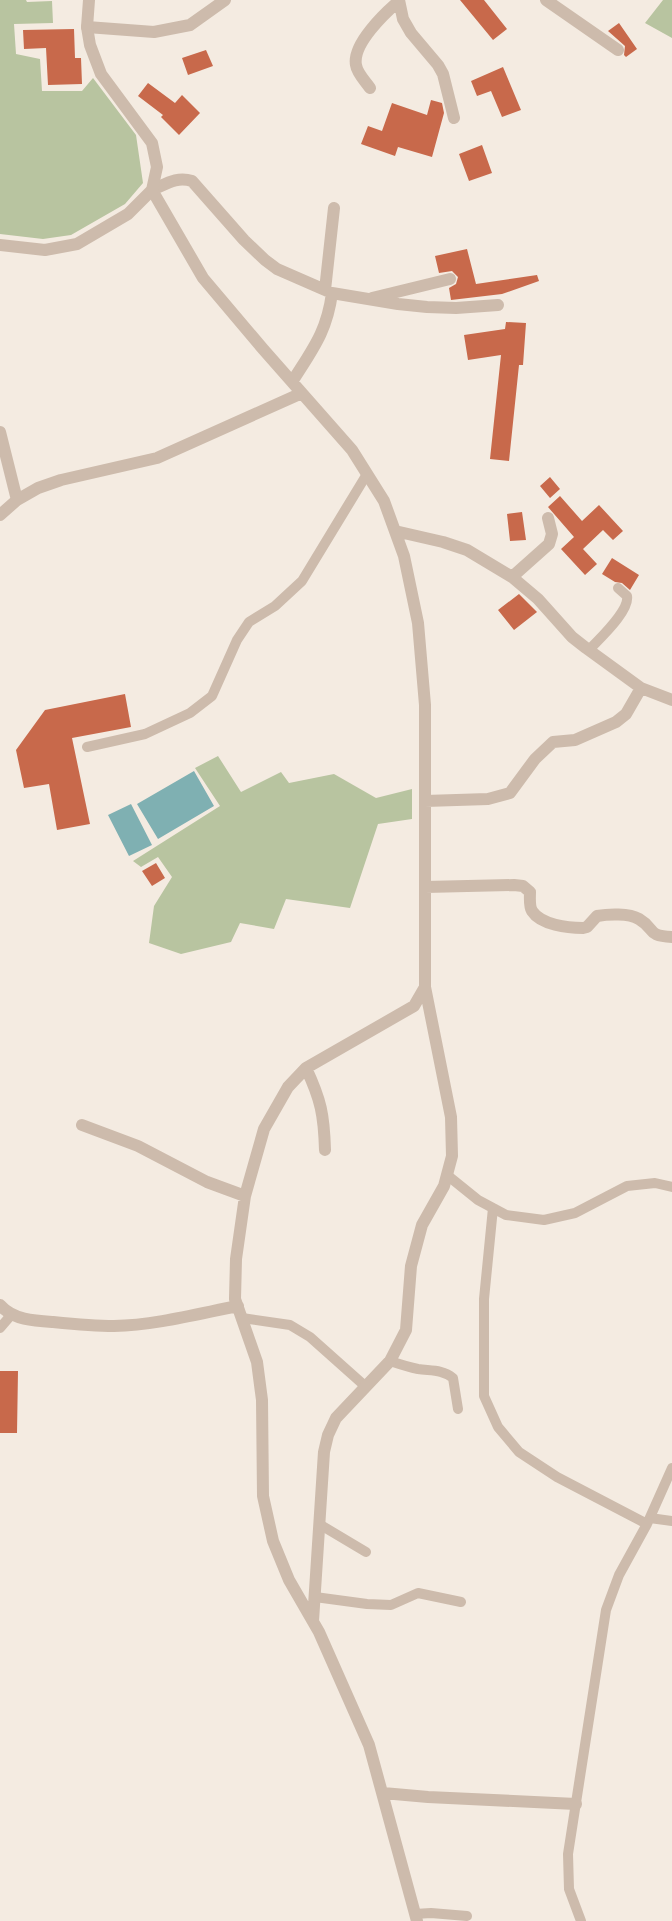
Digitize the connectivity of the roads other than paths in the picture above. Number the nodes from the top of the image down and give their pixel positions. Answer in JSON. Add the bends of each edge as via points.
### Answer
{"nodes":[{"id":1,"x":89,"y":0,"type":"edge"},
{"id":2,"x":225,"y":0,"type":"edge"},
{"id":3,"x":399,"y":0,"type":"edge"},
{"id":4,"x":546,"y":0,"type":"edge"},
{"id":5,"x":88,"y":28,"type":"junction"},
{"id":6,"x":618,"y":50,"type":"dead end"},
{"id":7,"x":370,"y":88,"type":"dead end"},
{"id":8,"x":454,"y":118,"type":"dead end"},
{"id":9,"x":152,"y":190,"type":"junction"},
{"id":10,"x":334,"y":208,"type":"dead end"},
{"id":11,"x":0,"y":245,"type":"edge"},
{"id":12,"x":450,"y":279,"type":"dead end"},
{"id":13,"x":328,"y":292,"type":"junction"},
{"id":14,"x":367,"y":299,"type":"junction"},
{"id":15,"x":498,"y":305,"type":"dead end"},
{"id":16,"x":292,"y":382,"type":"junction"},
{"id":17,"x":302,"y":393,"type":"junction"},
{"id":18,"x":0,"y":432,"type":"edge"},
{"id":19,"x":367,"y":474,"type":"junction"},
{"id":20,"x":17,"y":500,"type":"junction"},
{"id":21,"x":0,"y":515,"type":"edge"},
{"id":22,"x":548,"y":518,"type":"dead end"},
{"id":23,"x":395,"y":531,"type":"junction"},
{"id":24,"x":512,"y":577,"type":"junction"},
{"id":25,"x":618,"y":588,"type":"dead end"},
{"id":26,"x":589,"y":650,"type":"junction"},
{"id":27,"x":641,"y":688,"type":"junction"},
{"id":28,"x":672,"y":700,"type":"edge"},
{"id":29,"x":87,"y":747,"type":"dead end"},
{"id":30,"x":425,"y":801,"type":"junction"},
{"id":31,"x":425,"y":887,"type":"junction"},
{"id":32,"x":672,"y":938,"type":"edge"},
{"id":33,"x":425,"y":987,"type":"junction"},
{"id":34,"x":306,"y":1068,"type":"junction"},
{"id":35,"x":82,"y":1125,"type":"dead end"},
{"id":36,"x":324,"y":1150,"type":"dead end"},
{"id":37,"x":447,"y":1175,"type":"junction"},
{"id":38,"x":672,"y":1187,"type":"edge"},
{"id":39,"x":245,"y":1196,"type":"junction"},
{"id":40,"x":493,"y":1208,"type":"junction"},
{"id":41,"x":0,"y":1306,"type":"edge"},
{"id":42,"x":238,"y":1306,"type":"junction"},
{"id":43,"x":12,"y":1314,"type":"junction"},
{"id":44,"x":242,"y":1318,"type":"junction"},
{"id":45,"x":0,"y":1328,"type":"edge"},
{"id":46,"x":390,"y":1361,"type":"junction"},
{"id":47,"x":366,"y":1386,"type":"junction"},
{"id":48,"x":458,"y":1409,"type":"dead end"},
{"id":49,"x":672,"y":1468,"type":"edge"},
{"id":50,"x":646,"y":1521,"type":"junction"},
{"id":51,"x":672,"y":1521,"type":"edge"},
{"id":52,"x":319,"y":1524,"type":"junction"},
{"id":53,"x":366,"y":1552,"type":"dead end"},
{"id":54,"x":315,"y":1597,"type":"junction"},
{"id":55,"x":461,"y":1602,"type":"dead end"},
{"id":56,"x":313,"y":1621,"type":"junction"},
{"id":57,"x":383,"y":1794,"type":"junction"},
{"id":58,"x":576,"y":1804,"type":"junction"},
{"id":59,"x":467,"y":1916,"type":"dead end"},
{"id":60,"x":416,"y":1918,"type":"edge"},
{"id":61,"x":581,"y":1921,"type":"edge"}],
"edges":[{"from":1,"to":5,"type":"street"},
{"from":2,"to":5,"type":"street","via":[[190,25],[154,32]]},
{"from":3,"to":7,"type":"street","via":[[383,15],[356,54],[355,64]]},
{"from":3,"to":8,"type":"street","via":[[403,19],[411,33],[443,74]]},
{"from":4,"to":6,"type":"street"},
{"from":5,"to":9,"type":"street","via":[[90,45],[101,74],[152,143],[157,167]]},
{"from":9,"to":11,"type":"street","via":[[128,214],[77,244],[46,250]]},
{"from":9,"to":13,"type":"street","via":[[178,179],[192,181],[265,260],[277,269]]},
{"from":9,"to":16,"type":"street","via":[[202,278]]},
{"from":10,"to":13,"type":"street"},
{"from":12,"to":14,"type":"street"},
{"from":13,"to":14,"type":"street"},
{"from":13,"to":16,"type":"street","via":[[329,312],[320,339]]},
{"from":14,"to":15,"type":"street","via":[[427,307]]},
{"from":16,"to":17,"type":"street"},
{"from":17,"to":19,"type":"street","via":[[352,450]]},
{"from":17,"to":20,"type":"street","via":[[157,458],[61,480]]},
{"from":18,"to":20,"type":"street"},
{"from":19,"to":23,"type":"street","via":[[384,502]]},
{"from":19,"to":29,"type":"lane","via":[[302,580],[275,606],[249,622],[237,640],[212,696],[190,714],[145,734]]},
{"from":20,"to":21,"type":"street"},
{"from":22,"to":24,"type":"street","via":[[552,534],[549,544]]},
{"from":23,"to":24,"type":"street","via":[[467,550]]},
{"from":23,"to":30,"type":"street","via":[[404,556],[418,623],[425,705]]},
{"from":24,"to":26,"type":"street"},
{"from":25,"to":26,"type":"lane","via":[[627,596],[627,603]]},
{"from":26,"to":27,"type":"street"},
{"from":27,"to":28,"type":"street"},
{"from":27,"to":30,"type":"street","via":[[626,714],[616,722],[575,740],[553,742],[535,759],[510,793],[488,799]]},
{"from":30,"to":31,"type":"street"},
{"from":31,"to":32,"type":"street","via":[[514,884],[528,888],[530,907],[540,920],[583,928],[597,916],[627,916],[640,920],[653,934]]},
{"from":31,"to":33,"type":"street"},
{"from":33,"to":34,"type":"street","via":[[414,1006]]},
{"from":33,"to":37,"type":"street","via":[[450,1117],[452,1156]]},
{"from":34,"to":36,"type":"street","via":[[321,1103]]},
{"from":34,"to":39,"type":"street","via":[[288,1087],[264,1129]]},
{"from":35,"to":39,"type":"street","via":[[138,1146],[207,1182]]},
{"from":37,"to":40,"type":"lane"},
{"from":37,"to":46,"type":"street","via":[[422,1225],[411,1266],[406,1330]]},
{"from":38,"to":40,"type":"lane","via":[[655,1183],[627,1186],[575,1213],[544,1220],[506,1215]]},
{"from":39,"to":42,"type":"street","via":[[236,1259]]},
{"from":40,"to":50,"type":"lane","via":[[484,1299],[484,1396],[498,1427],[519,1452],[557,1477]]},
{"from":41,"to":43,"type":"street"},
{"from":42,"to":43,"type":"street","via":[[171,1320],[115,1326],[32,1320]]},
{"from":42,"to":44,"type":"street"},
{"from":43,"to":45,"type":"lane"},
{"from":44,"to":47,"type":"lane","via":[[290,1325],[310,1337]]},
{"from":44,"to":56,"type":"street","via":[[257,1362],[262,1400],[263,1496],[270,1528],[289,1580]]},
{"from":46,"to":47,"type":"street"},
{"from":46,"to":48,"type":"lane","via":[[448,1374],[452,1378]]},
{"from":47,"to":52,"type":"street","via":[[336,1418],[328,1435]]},
{"from":49,"to":50,"type":"lane"},
{"from":50,"to":51,"type":"lane"},
{"from":50,"to":58,"type":"lane","via":[[606,1610]]},
{"from":52,"to":53,"type":"lane"},
{"from":52,"to":54,"type":"street"},
{"from":54,"to":55,"type":"lane","via":[[391,1605],[418,1593]]},
{"from":54,"to":56,"type":"street"},
{"from":56,"to":57,"type":"street","via":[[369,1746]]},
{"from":57,"to":58,"type":"street"},
{"from":57,"to":60,"type":"street"},
{"from":58,"to":61,"type":"lane","via":[[568,1854],[569,1889]]},
{"from":59,"to":60,"type":"lane","via":[[431,1913]]}]}
